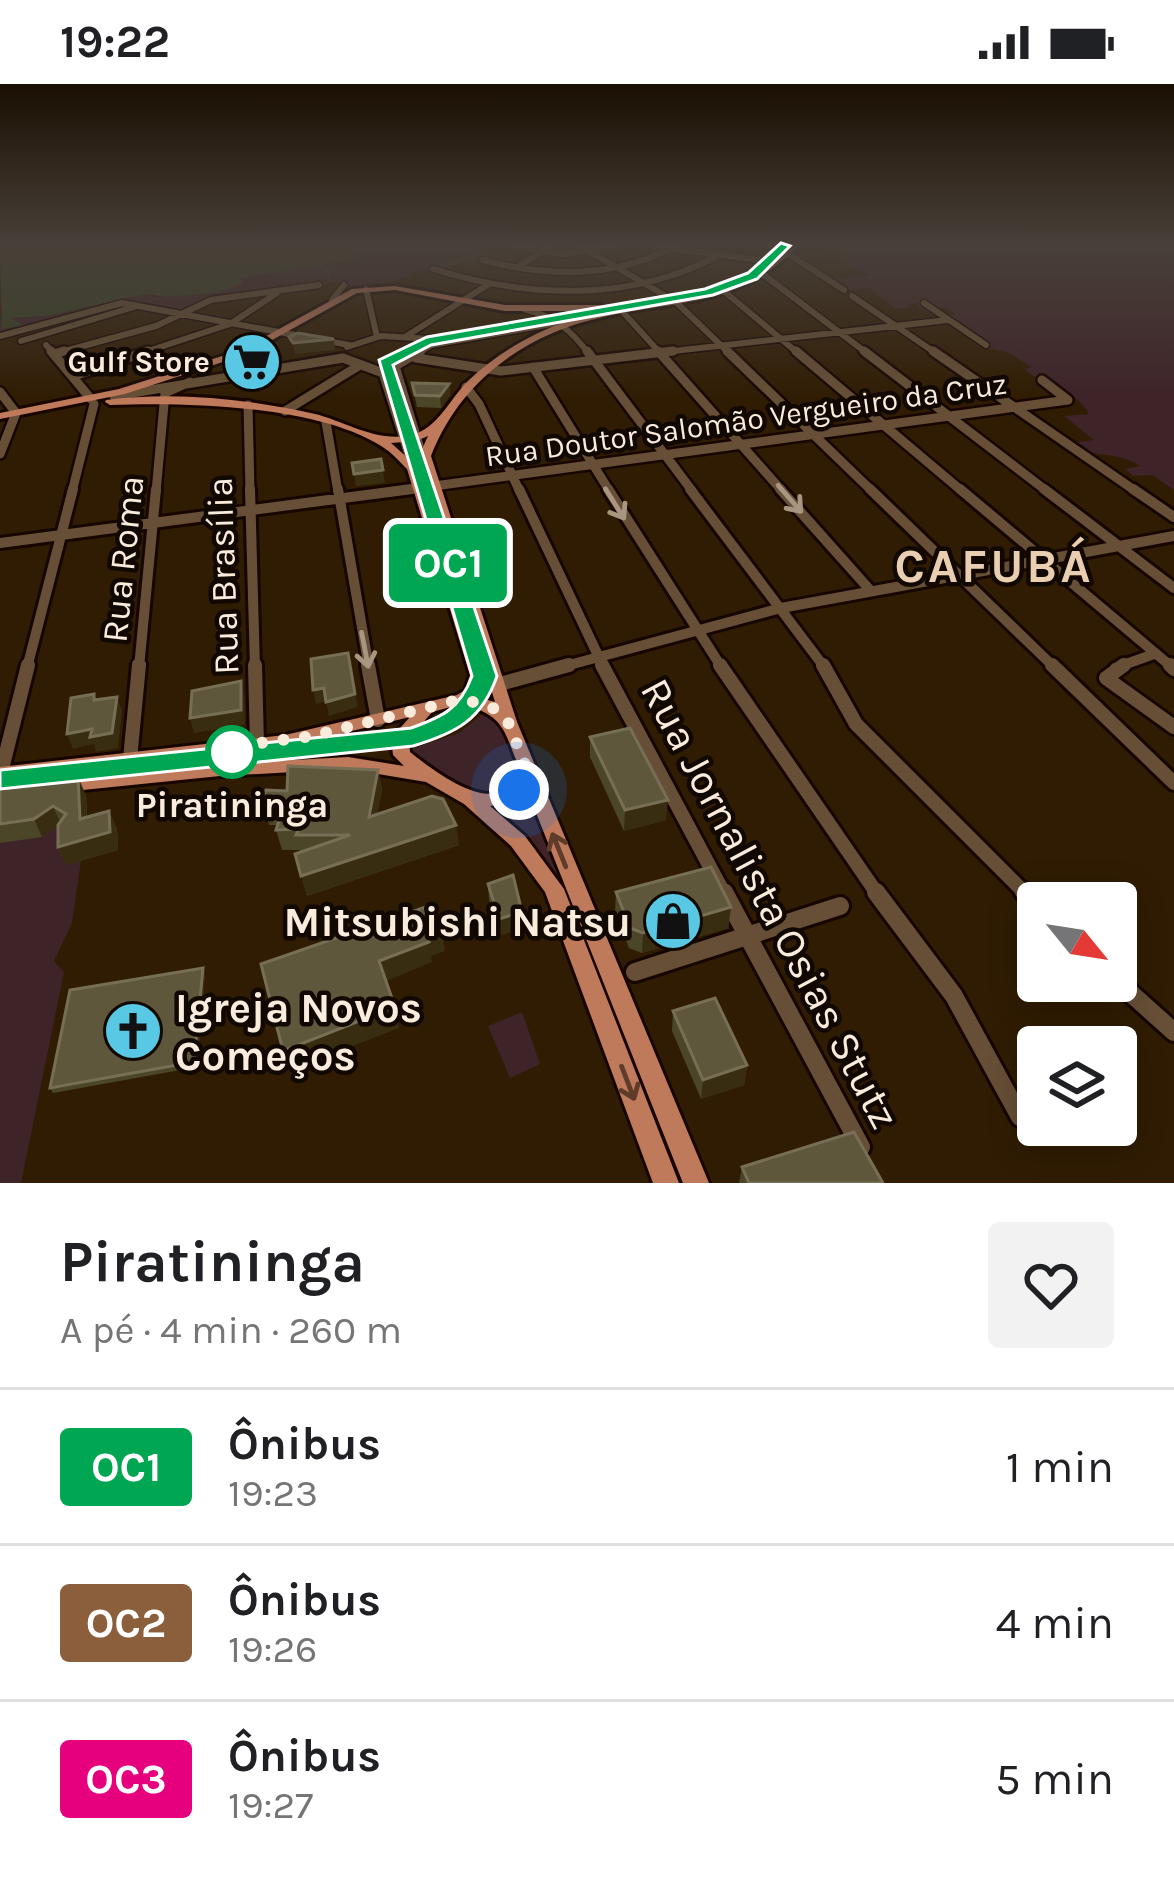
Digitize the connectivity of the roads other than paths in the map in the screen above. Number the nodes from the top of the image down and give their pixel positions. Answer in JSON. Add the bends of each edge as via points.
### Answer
{"nodes":[{"id":1,"x":234,"y":297,"type":"edge"},
{"id":2,"x":270,"y":297,"type":"edge"},
{"id":3,"x":334,"y":297,"type":"edge"},
{"id":4,"x":340,"y":297,"type":"edge"},
{"id":5,"x":368,"y":297,"type":"edge"},
{"id":6,"x":434,"y":297,"type":"edge"},
{"id":7,"x":467,"y":297,"type":"edge"},
{"id":8,"x":668,"y":297,"type":"edge"},
{"id":9,"x":686,"y":297,"type":"edge"},
{"id":10,"x":695,"y":297,"type":"edge"},
{"id":11,"x":731,"y":297,"type":"edge"},
{"id":12,"x":793,"y":297,"type":"edge"},
{"id":13,"x":854,"y":297,"type":"edge"},
{"id":14,"x":332,"y":300,"type":"junction"},
{"id":15,"x":674,"y":301,"type":"junction"},
{"id":16,"x":458,"y":303,"type":"junction"},
{"id":17,"x":924,"y":303,"type":"dead end"},
{"id":18,"x":137,"y":306,"type":"junction"},
{"id":19,"x":523,"y":309,"type":"junction"},
{"id":20,"x":621,"y":312,"type":"junction"},
{"id":21,"x":183,"y":315,"type":"junction"},
{"id":22,"x":948,"y":320,"type":"junction"},
{"id":23,"x":562,"y":322,"type":"junction"},
{"id":24,"x":230,"y":325,"type":"junction"},
{"id":25,"x":896,"y":327,"type":"junction"},
{"id":26,"x":283,"y":333,"type":"junction"},
{"id":27,"x":839,"y":333,"type":"junction"},
{"id":28,"x":0,"y":335,"type":"edge"},
{"id":29,"x":377,"y":337,"type":"junction"},
{"id":30,"x":404,"y":337,"type":"junction"},
{"id":31,"x":782,"y":340,"type":"junction"},
{"id":32,"x":21,"y":341,"type":"dead end"},
{"id":33,"x":423,"y":343,"type":"junction"},
{"id":34,"x":46,"y":345,"type":"dead end"},
{"id":35,"x":349,"y":345,"type":"junction"},
{"id":36,"x":986,"y":345,"type":"dead end"},
{"id":37,"x":722,"y":346,"type":"junction"},
{"id":38,"x":660,"y":353,"type":"junction"},
{"id":39,"x":54,"y":354,"type":"junction"},
{"id":40,"x":344,"y":358,"type":"junction"},
{"id":41,"x":416,"y":358,"type":"junction"},
{"id":42,"x":596,"y":360,"type":"junction"},
{"id":43,"x":360,"y":365,"type":"junction"},
{"id":44,"x":532,"y":368,"type":"junction"},
{"id":45,"x":485,"y":370,"type":"junction"},
{"id":46,"x":74,"y":376,"type":"junction"},
{"id":47,"x":1042,"y":380,"type":"dead end"},
{"id":48,"x":190,"y":382,"type":"junction"},
{"id":49,"x":466,"y":387,"type":"junction"},
{"id":50,"x":0,"y":392,"type":"edge"},
{"id":51,"x":93,"y":400,"type":"junction"},
{"id":52,"x":168,"y":400,"type":"junction"},
{"id":53,"x":248,"y":405,"type":"junction"},
{"id":54,"x":1016,"y":409,"type":"junction"},
{"id":55,"x":285,"y":411,"type":"junction"},
{"id":56,"x":16,"y":413,"type":"junction"},
{"id":57,"x":0,"y":416,"type":"edge"},
{"id":58,"x":951,"y":417,"type":"junction"},
{"id":59,"x":326,"y":422,"type":"junction"},
{"id":60,"x":439,"y":423,"type":"junction"},
{"id":61,"x":884,"y":426,"type":"junction"},
{"id":62,"x":814,"y":436,"type":"junction"},
{"id":63,"x":366,"y":437,"type":"junction"},
{"id":64,"x":411,"y":438,"type":"junction"},
{"id":65,"x":742,"y":445,"type":"junction"},
{"id":66,"x":0,"y":454,"type":"edge"},
{"id":67,"x":667,"y":455,"type":"junction"},
{"id":68,"x":419,"y":465,"type":"junction"},
{"id":69,"x":590,"y":465,"type":"junction"},
{"id":70,"x":511,"y":476,"type":"junction"},
{"id":71,"x":426,"y":487,"type":"junction"},
{"id":72,"x":337,"y":499,"type":"junction"},
{"id":73,"x":250,"y":510,"type":"junction"},
{"id":74,"x":1174,"y":517,"type":"edge"},
{"id":75,"x":157,"y":523,"type":"junction"},
{"id":76,"x":61,"y":535,"type":"junction"},
{"id":77,"x":1174,"y":536,"type":"edge"},
{"id":78,"x":0,"y":543,"type":"edge"},
{"id":79,"x":1118,"y":545,"type":"junction"},
{"id":80,"x":1039,"y":559,"type":"junction"},
{"id":81,"x":956,"y":573,"type":"junction"},
{"id":82,"x":1174,"y":588,"type":"edge"},
{"id":83,"x":870,"y":590,"type":"junction"},
{"id":84,"x":781,"y":608,"type":"junction"},
{"id":85,"x":694,"y":628,"type":"junction"},
{"id":86,"x":1154,"y":654,"type":"junction"},
{"id":87,"x":598,"y":657,"type":"junction"},
{"id":88,"x":1174,"y":669,"type":"edge"},
{"id":89,"x":500,"y":684,"type":"junction"},
{"id":90,"x":462,"y":699,"type":"junction"},
{"id":91,"x":437,"y":705,"type":"junction"},
{"id":92,"x":378,"y":719,"type":"junction"},
{"id":93,"x":508,"y":722,"type":"junction"},
{"id":94,"x":1174,"y":727,"type":"edge"},
{"id":95,"x":256,"y":745,"type":"junction"},
{"id":96,"x":130,"y":759,"type":"junction"},
{"id":97,"x":526,"y":767,"type":"junction"},
{"id":98,"x":0,"y":773,"type":"edge"},
{"id":99,"x":430,"y":776,"type":"junction"},
{"id":100,"x":1174,"y":783,"type":"edge"},
{"id":101,"x":0,"y":791,"type":"edge"},
{"id":102,"x":474,"y":808,"type":"junction"},
{"id":103,"x":1017,"y":885,"type":"edge"},
{"id":104,"x":840,"y":906,"type":"dead end"},
{"id":105,"x":750,"y":935,"type":"junction"},
{"id":106,"x":601,"y":956,"type":"junction"},
{"id":107,"x":635,"y":972,"type":"junction"},
{"id":108,"x":1137,"y":999,"type":"edge"},
{"id":109,"x":621,"y":1004,"type":"junction"},
{"id":110,"x":1174,"y":1032,"type":"edge"},
{"id":111,"x":1017,"y":1111,"type":"edge"},
{"id":112,"x":869,"y":1162,"type":"edge"},
{"id":113,"x":666,"y":1183,"type":"edge"},
{"id":114,"x":696,"y":1183,"type":"edge"}],
"edges":[{"from":1,"to":21,"type":"street"},
{"from":2,"to":24,"type":"street"},
{"from":3,"to":14,"type":"street"},
{"from":4,"to":14,"type":"main road"},
{"from":5,"to":29,"type":"street"},
{"from":6,"to":16,"type":"main road"},
{"from":7,"to":16,"type":"street"},
{"from":8,"to":15,"type":"street"},
{"from":9,"to":15,"type":"main road"},
{"from":10,"to":15,"type":"main road"},
{"from":11,"to":31,"type":"street"},
{"from":12,"to":27,"type":"street"},
{"from":13,"to":25,"type":"street"},
{"from":14,"to":26,"type":"main road"},
{"from":15,"to":20,"type":"main road"},
{"from":15,"to":37,"type":"street"},
{"from":16,"to":19,"type":"main road"},
{"from":16,"to":30,"type":"street"},
{"from":17,"to":22,"type":"street"},
{"from":18,"to":21,"type":"street"},
{"from":18,"to":28,"type":"street"},
{"from":18,"to":32,"type":"street"},
{"from":19,"to":20,"type":"main road"},
{"from":19,"to":23,"type":"street"},
{"from":20,"to":23,"type":"main road"},
{"from":20,"to":38,"type":"street"},
{"from":21,"to":24,"type":"street"},
{"from":21,"to":39,"type":"street"},
{"from":22,"to":25,"type":"street"},
{"from":22,"to":36,"type":"street"},
{"from":23,"to":33,"type":"street"},
{"from":23,"to":42,"type":"street"},
{"from":23,"to":45,"type":"main road"},
{"from":24,"to":26,"type":"street"},
{"from":24,"to":46,"type":"street"},
{"from":25,"to":27,"type":"street"},
{"from":25,"to":54,"type":"street"},
{"from":26,"to":35,"type":"street"},
{"from":26,"to":51,"type":"main road"},
{"from":27,"to":31,"type":"street"},
{"from":27,"to":58,"type":"street"},
{"from":29,"to":30,"type":"street"},
{"from":29,"to":35,"type":"street"},
{"from":30,"to":33,"type":"street"},
{"from":31,"to":37,"type":"street"},
{"from":31,"to":61,"type":"street"},
{"from":33,"to":41,"type":"street"},
{"from":34,"to":39,"type":"street"},
{"from":35,"to":40,"type":"street"},
{"from":37,"to":38,"type":"street"},
{"from":37,"to":62,"type":"street"},
{"from":38,"to":42,"type":"street"},
{"from":38,"to":65,"type":"street"},
{"from":39,"to":46,"type":"street"},
{"from":40,"to":43,"type":"street"},
{"from":40,"to":48,"type":"street"},
{"from":41,"to":45,"type":"street"},
{"from":41,"to":64,"type":"street","via":[[397,365]]},
{"from":42,"to":44,"type":"street"},
{"from":42,"to":67,"type":"street"},
{"from":43,"to":55,"type":"street"},
{"from":43,"to":64,"type":"street","via":[[383,373]]},
{"from":44,"to":45,"type":"street"},
{"from":44,"to":69,"type":"street"},
{"from":45,"to":49,"type":"main road"},
{"from":46,"to":51,"type":"street"},
{"from":47,"to":54,"type":"street","name":"Rua Doutor Salomão Vergueiro da Cruz","via":[[1068,398]]},
{"from":48,"to":51,"type":"street"},
{"from":48,"to":52,"type":"street","via":[[167,391]]},
{"from":49,"to":60,"type":"main road"},
{"from":49,"to":70,"type":"street","name":"Rua Jornalista Osias Stutz"},
{"from":50,"to":56,"type":"street"},
{"from":51,"to":52,"type":"main road"},
{"from":51,"to":56,"type":"main road"},
{"from":51,"to":76,"type":"street"},
{"from":52,"to":53,"type":"main road"},
{"from":52,"to":75,"type":"street","name":"Rua Roma"},
{"from":53,"to":55,"type":"main road"},
{"from":53,"to":73,"type":"street","name":"Rua Brasília"},
{"from":54,"to":58,"type":"street","name":"Rua Doutor Salomão Vergueiro da Cruz"},
{"from":54,"to":74,"type":"street"},
{"from":55,"to":59,"type":"main road"},
{"from":56,"to":57,"type":"main road"},
{"from":56,"to":66,"type":"street"},
{"from":58,"to":61,"type":"street","name":"Rua Doutor Salomão Vergueiro da Cruz"},
{"from":58,"to":79,"type":"street"},
{"from":59,"to":63,"type":"main road"},
{"from":59,"to":72,"type":"street"},
{"from":60,"to":64,"type":"main road"},
{"from":60,"to":68,"type":"main road"},
{"from":61,"to":62,"type":"street","name":"Rua Doutor Salomão Vergueiro da Cruz"},
{"from":61,"to":80,"type":"street"},
{"from":62,"to":65,"type":"street","name":"Rua Doutor Salomão Vergueiro da Cruz"},
{"from":62,"to":81,"type":"street"},
{"from":63,"to":64,"type":"main road"},
{"from":63,"to":68,"type":"main road"},
{"from":64,"to":68,"type":"street"},
{"from":65,"to":67,"type":"street","name":"Rua Doutor Salomão Vergueiro da Cruz"},
{"from":65,"to":83,"type":"street","one_way":true},
{"from":67,"to":69,"type":"street","name":"Rua Doutor Salomão Vergueiro da Cruz"},
{"from":67,"to":84,"type":"street"},
{"from":68,"to":71,"type":"main road"},
{"from":69,"to":70,"type":"street","name":"Rua Doutor Salomão Vergueiro da Cruz"},
{"from":69,"to":85,"type":"street","one_way":true},
{"from":70,"to":71,"type":"street","name":"Rua Doutor Salomão Vergueiro da Cruz"},
{"from":70,"to":87,"type":"street","name":"Rua Jornalista Osias Stutz"},
{"from":71,"to":72,"type":"street","name":"Rua Doutor Salomão Vergueiro da Cruz"},
{"from":71,"to":89,"type":"main road"},
{"from":71,"to":90,"type":"main road","via":[[478,675]]},
{"from":72,"to":73,"type":"street","name":"Rua Doutor Salomão Vergueiro da Cruz"},
{"from":72,"to":92,"type":"street","one_way":true},
{"from":73,"to":75,"type":"street","name":"Rua Doutor Salomão Vergueiro da Cruz"},
{"from":73,"to":95,"type":"street","name":"Rua Brasília"},
{"from":75,"to":76,"type":"street","name":"Rua Doutor Salomão Vergueiro da Cruz"},
{"from":75,"to":96,"type":"street","name":"Rua Roma"},
{"from":76,"to":78,"type":"street","name":"Rua Doutor Salomão Vergueiro da Cruz"},
{"from":76,"to":98,"type":"street"},
{"from":77,"to":79,"type":"street"},
{"from":79,"to":80,"type":"street"},
{"from":79,"to":82,"type":"street"},
{"from":80,"to":81,"type":"street"},
{"from":80,"to":86,"type":"street"},
{"from":81,"to":83,"type":"street"},
{"from":81,"to":100,"type":"street"},
{"from":83,"to":84,"type":"street"},
{"from":84,"to":85,"type":"street"},
{"from":84,"to":103,"type":"street","via":[[856,724]]},
{"from":85,"to":87,"type":"street"},
{"from":85,"to":111,"type":"street","via":[[955,996]]},
{"from":86,"to":88,"type":"street"},
{"from":86,"to":94,"type":"street","via":[[1106,678]]},
{"from":87,"to":89,"type":"street"},
{"from":87,"to":105,"type":"street","name":"Rua Jornalista Osias Stutz"},
{"from":89,"to":93,"type":"main road"},
{"from":90,"to":91,"type":"main road"},
{"from":90,"to":93,"type":"main road","via":[[492,707]]},
{"from":91,"to":92,"type":"main road"},
{"from":91,"to":99,"type":"main road","via":[[400,738],[402,755]]},
{"from":92,"to":95,"type":"main road"},
{"from":93,"to":97,"type":"main road"},
{"from":95,"to":96,"type":"main road"},
{"from":96,"to":98,"type":"main road"},
{"from":97,"to":102,"type":"main road","via":[[524,784],[511,796]]},
{"from":106,"to":97,"type":"main road","one_way":true},
{"from":99,"to":101,"type":"main road","via":[[309,763]]},
{"from":99,"to":102,"type":"main road"},
{"from":102,"to":113,"type":"main road","one_way":true,"via":[[518,841],[560,900]]},
{"from":104,"to":105,"type":"street"},
{"from":105,"to":107,"type":"street"},
{"from":105,"to":112,"type":"street","name":"Rua Jornalista Osias Stutz"},
{"from":106,"to":107,"type":"street"},
{"from":106,"to":109,"type":"main road"},
{"from":107,"to":109,"type":"street"},
{"from":108,"to":110,"type":"street"},
{"from":109,"to":114,"type":"main road"}]}
